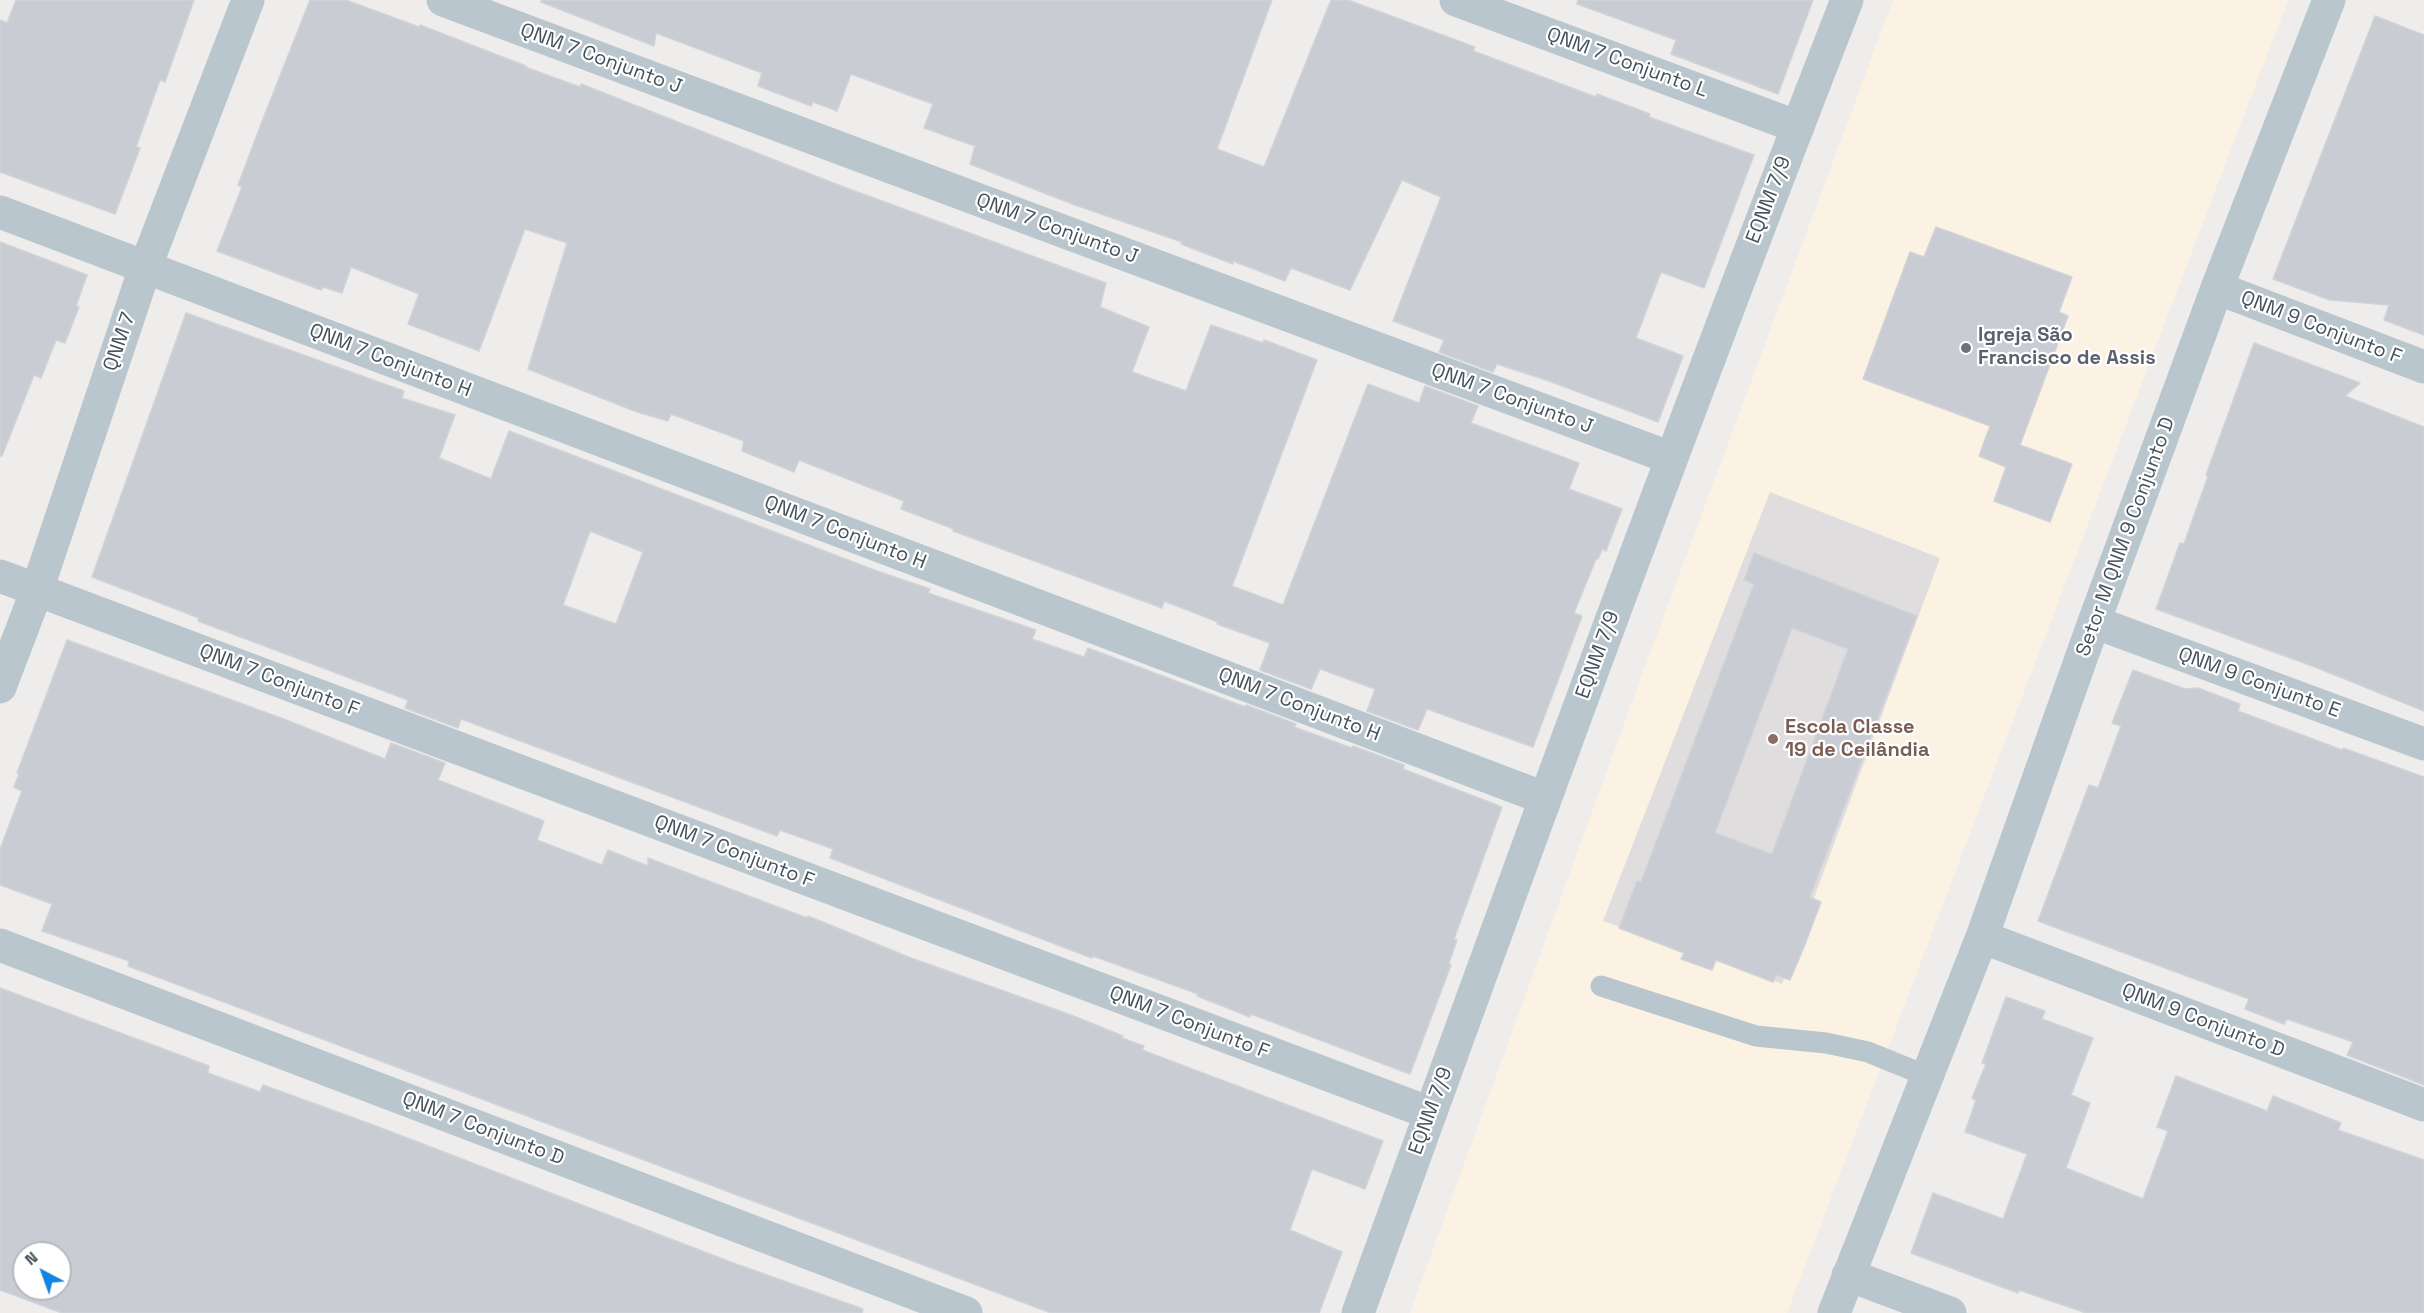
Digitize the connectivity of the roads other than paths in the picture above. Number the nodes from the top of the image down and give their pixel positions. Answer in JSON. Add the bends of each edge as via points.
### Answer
{"nodes":[{"id":1,"x":248,"y":0,"type":"edge"},
{"id":2,"x":443,"y":0,"type":"edge"},
{"id":3,"x":1456,"y":0,"type":"edge"},
{"id":4,"x":1847,"y":0,"type":"edge"},
{"id":5,"x":2329,"y":0,"type":"edge"},
{"id":6,"x":1798,"y":127,"type":"junction"},
{"id":7,"x":0,"y":212,"type":"edge"},
{"id":8,"x":145,"y":268,"type":"junction"},
{"id":9,"x":2217,"y":288,"type":"junction"},
{"id":10,"x":2424,"y":367,"type":"edge"},
{"id":11,"x":1671,"y":458,"type":"junction"},
{"id":12,"x":0,"y":576,"type":"edge"},
{"id":13,"x":37,"y":590,"type":"junction"},
{"id":14,"x":2094,"y":622,"type":"junction"},
{"id":15,"x":0,"y":687,"type":"edge"},
{"id":16,"x":2424,"y":744,"type":"edge"},
{"id":17,"x":1544,"y":798,"type":"junction"},
{"id":18,"x":1982,"y":937,"type":"junction"},
{"id":19,"x":0,"y":945,"type":"edge"},
{"id":20,"x":1601,"y":986,"type":"dead end"},
{"id":21,"x":1927,"y":1076,"type":"junction"},
{"id":22,"x":2424,"y":1105,"type":"edge"},
{"id":23,"x":1430,"y":1113,"type":"junction"},
{"id":24,"x":1848,"y":1275,"type":"junction"},
{"id":25,"x":966,"y":1313,"type":"edge"},
{"id":26,"x":1358,"y":1313,"type":"edge"},
{"id":27,"x":1834,"y":1313,"type":"edge"},
{"id":28,"x":1950,"y":1313,"type":"edge"}],
"edges":[{"from":1,"to":8,"type":"street","name":"QNM 7"},
{"from":2,"to":11,"type":"street","name":"QNM 7 Conjunto J"},
{"from":3,"to":6,"type":"street","name":"QNM 7 Conjunto L"},
{"from":4,"to":6,"type":"street","name":"EQNM 7/9"},
{"from":5,"to":9,"type":"street","name":"Setor M QNM 9 Conjunto D"},
{"from":6,"to":11,"type":"street","name":"EQNM 7/9"},
{"from":7,"to":8,"type":"street","name":"QNM 7 Conjunto H"},
{"from":8,"to":13,"type":"street","name":"QNM 7"},
{"from":8,"to":17,"type":"street","name":"QNM 7 Conjunto H"},
{"from":9,"to":10,"type":"street","name":"QNM 9 Conjunto F"},
{"from":9,"to":14,"type":"street","name":"Setor M QNM 9 Conjunto D"},
{"from":11,"to":17,"type":"street","name":"EQNM 7/9"},
{"from":12,"to":13,"type":"street","name":"QNM 7 Conjunto F"},
{"from":13,"to":15,"type":"street","name":"QNM 7"},
{"from":13,"to":23,"type":"street","name":"QNM 7 Conjunto F"},
{"from":14,"to":16,"type":"street","name":"QNM 9 Conjunto E"},
{"from":14,"to":18,"type":"street","name":"Setor M QNM 9 Conjunto D"},
{"from":17,"to":23,"type":"street","name":"EQNM 7/9"},
{"from":18,"to":21,"type":"street","name":"Setor M QNM 9 Conjunto D"},
{"from":18,"to":22,"type":"street","name":"QNM 9 Conjunto D"},
{"from":19,"to":25,"type":"street","name":"QNM 7 Conjunto D"},
{"from":20,"to":21,"type":"lane","via":[[1756,1036],[1868,1052]]},
{"from":21,"to":24,"type":"street","name":"Setor M QNM 9 Conjunto D"},
{"from":23,"to":26,"type":"street","name":"EQNM 7/9"},
{"from":24,"to":27,"type":"street","name":"Setor M QNM 9 Conjunto D"},
{"from":24,"to":28,"type":"street"}]}
